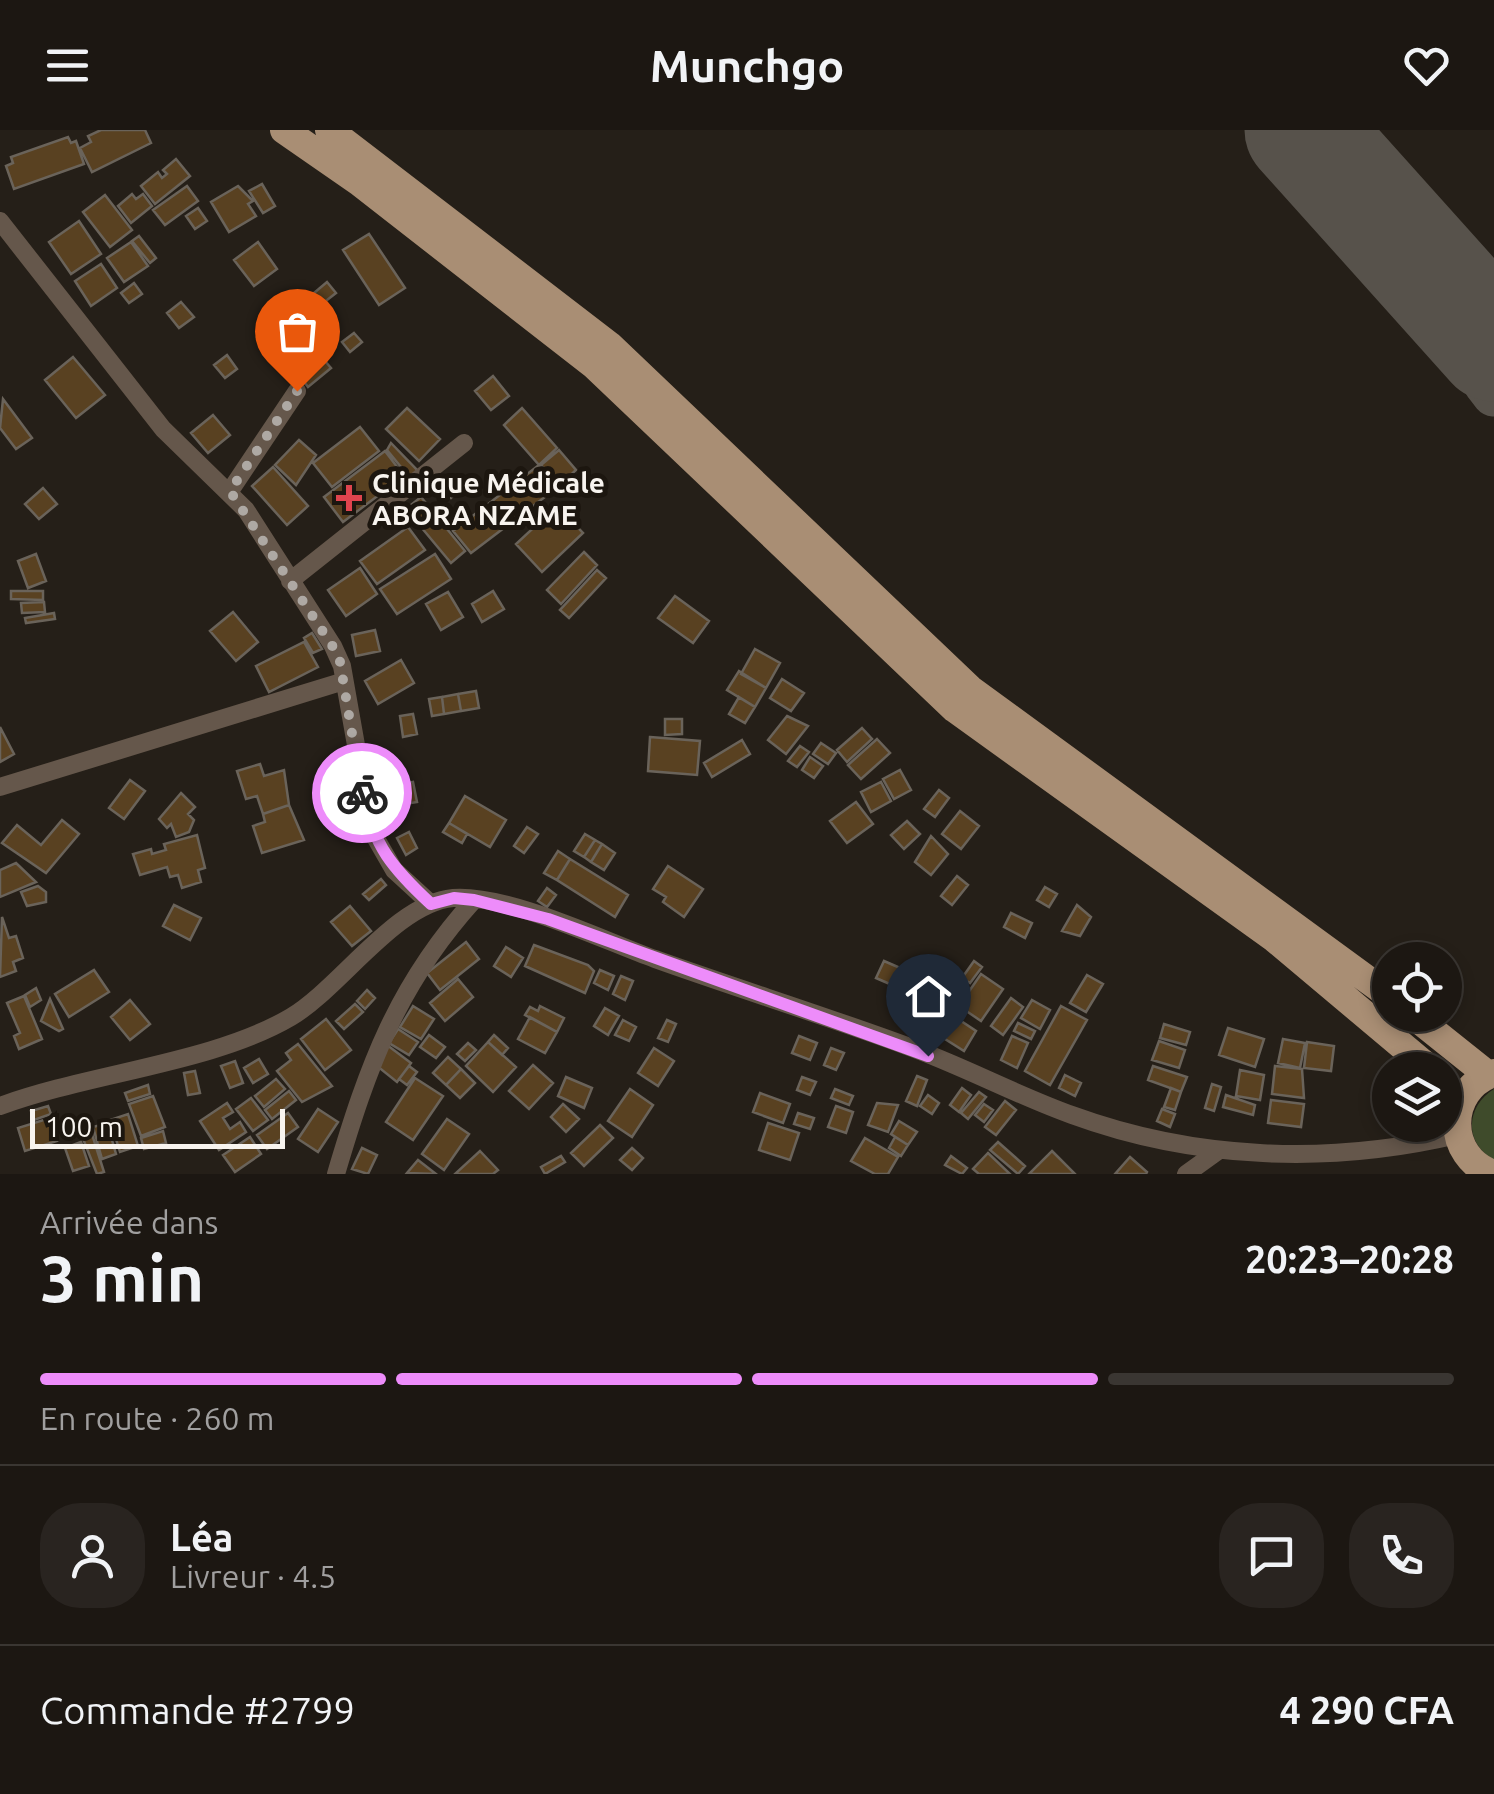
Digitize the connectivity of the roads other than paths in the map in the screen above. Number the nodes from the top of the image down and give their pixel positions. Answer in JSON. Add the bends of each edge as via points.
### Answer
{"nodes":[{"id":1,"x":284,"y":130,"type":"edge"},
{"id":2,"x":329,"y":130,"type":"edge"},
{"id":3,"x":0,"y":221,"type":"edge"},
{"id":4,"x":297,"y":391,"type":"dead end"},
{"id":5,"x":464,"y":443,"type":"dead end"},
{"id":6,"x":230,"y":491,"type":"junction"},
{"id":7,"x":290,"y":581,"type":"junction"},
{"id":8,"x":341,"y":682,"type":"junction"},
{"id":9,"x":0,"y":787,"type":"edge"},
{"id":10,"x":474,"y":900,"type":"junction"},
{"id":11,"x":431,"y":904,"type":"junction"},
{"id":12,"x":1372,"y":983,"type":"edge"},
{"id":13,"x":1435,"y":1032,"type":"edge"},
{"id":14,"x":1410,"y":1052,"type":"edge"},
{"id":15,"x":1491,"y":1074,"type":"edge"},
{"id":16,"x":1462,"y":1086,"type":"edge"},
{"id":17,"x":0,"y":1106,"type":"edge"},
{"id":18,"x":1421,"y":1142,"type":"edge"},
{"id":19,"x":1461,"y":1142,"type":"edge"},
{"id":20,"x":1218,"y":1151,"type":"junction"},
{"id":21,"x":336,"y":1174,"type":"edge"},
{"id":22,"x":1186,"y":1174,"type":"edge"},
{"id":23,"x":1494,"y":1174,"type":"edge"}],
"edges":[{"from":1,"to":14,"type":"main road","via":[[595,366],[955,709],[1275,939]]},
{"from":2,"to":12,"type":"main road","via":[[609,345],[970,690]]},
{"from":3,"to":6,"type":"street","via":[[163,429]]},
{"from":4,"to":6,"type":"street"},
{"from":5,"to":7,"type":"street"},
{"from":6,"to":7,"type":"street"},
{"from":7,"to":8,"type":"street","via":[[339,656]]},
{"from":8,"to":9,"type":"street"},
{"from":8,"to":11,"type":"street","via":[[371,830],[394,870]]},
{"from":10,"to":11,"type":"street"},
{"from":10,"to":20,"type":"street","via":[[548,919],[910,1047],[1104,1126]]},
{"from":10,"to":21,"type":"street","via":[[436,942],[400,998],[365,1076]]},
{"from":11,"to":17,"type":"street","via":[[294,1015],[256,1036]]},
{"from":13,"to":15,"type":"main road"},
{"from":15,"to":16,"type":"main road"},
{"from":18,"to":20,"type":"street","via":[[1374,1151]]},
{"from":19,"to":23,"type":"main road","via":[[1473,1162]]},
{"from":20,"to":22,"type":"street"}]}
